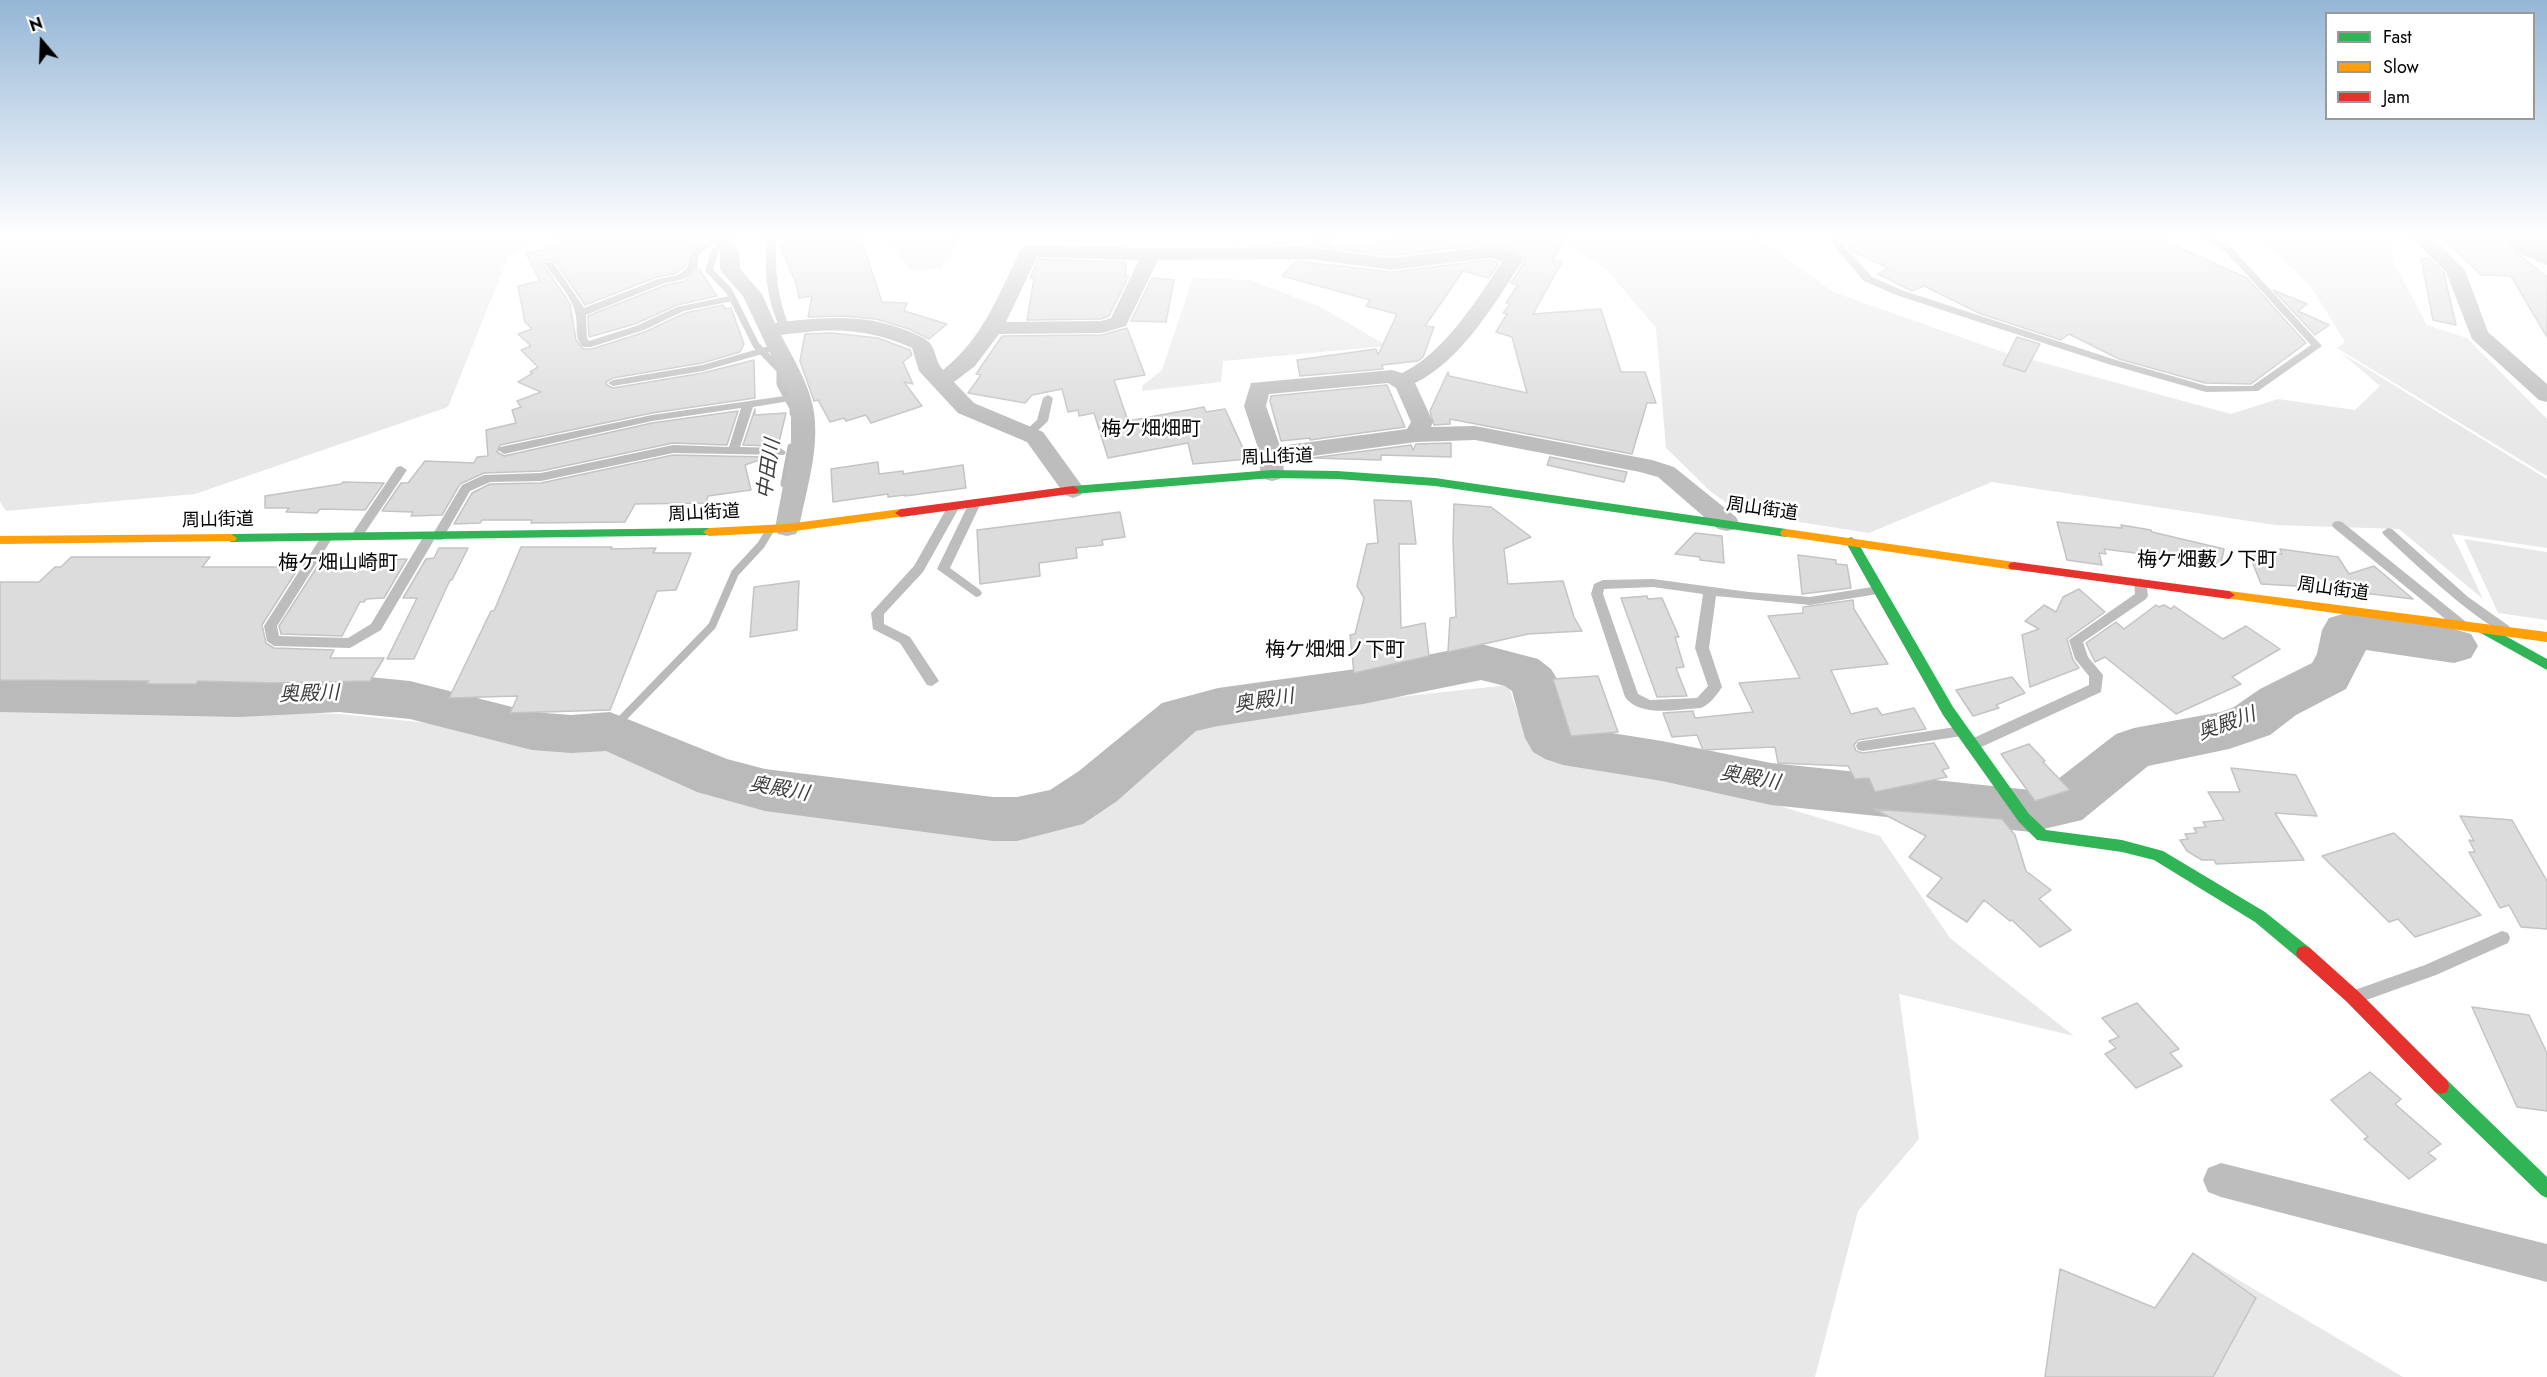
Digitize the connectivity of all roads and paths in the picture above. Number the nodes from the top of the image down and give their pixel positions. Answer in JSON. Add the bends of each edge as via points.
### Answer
{"nodes":[{"id":1,"x":572,"y":299,"type":"edge"},
{"id":2,"x":617,"y":299,"type":"edge"},
{"id":3,"x":730,"y":299,"type":"edge"},
{"id":4,"x":743,"y":299,"type":"edge"},
{"id":5,"x":774,"y":299,"type":"edge"},
{"id":6,"x":1007,"y":299,"type":"edge"},
{"id":7,"x":1130,"y":299,"type":"edge"},
{"id":8,"x":1487,"y":299,"type":"edge"},
{"id":9,"x":1919,"y":299,"type":"edge"},
{"id":10,"x":2274,"y":299,"type":"edge"},
{"id":11,"x":2466,"y":299,"type":"edge"},
{"id":12,"x":581,"y":314,"type":"junction"},
{"id":13,"x":993,"y":328,"type":"junction"},
{"id":14,"x":776,"y":335,"type":"junction"},
{"id":15,"x":1401,"y":381,"type":"junction"},
{"id":16,"x":941,"y":382,"type":"junction"},
{"id":17,"x":613,"y":383,"type":"dead end"},
{"id":18,"x":2547,"y":395,"type":"edge"},
{"id":19,"x":798,"y":397,"type":"junction"},
{"id":20,"x":1048,"y":398,"type":"dead end"},
{"id":21,"x":748,"y":405,"type":"junction"},
{"id":22,"x":1028,"y":434,"type":"junction"},
{"id":23,"x":1416,"y":435,"type":"junction"},
{"id":24,"x":504,"y":450,"type":"dead end"},
{"id":25,"x":733,"y":451,"type":"junction"},
{"id":26,"x":791,"y":451,"type":"junction"},
{"id":27,"x":1272,"y":464,"type":"junction"},
{"id":28,"x":401,"y":470,"type":"dead end"},
{"id":29,"x":1073,"y":490,"type":"junction"},
{"id":30,"x":975,"y":503,"type":"junction"},
{"id":31,"x":954,"y":506,"type":"junction"},
{"id":32,"x":1727,"y":523,"type":"junction"},
{"id":33,"x":2338,"y":525,"type":"dead end"},
{"id":34,"x":785,"y":528,"type":"junction"},
{"id":35,"x":2388,"y":532,"type":"dead end"},
{"id":36,"x":327,"y":537,"type":"junction"},
{"id":37,"x":356,"y":537,"type":"junction"},
{"id":38,"x":433,"y":537,"type":"junction"},
{"id":39,"x":0,"y":540,"type":"edge"},
{"id":40,"x":1851,"y":541,"type":"junction"},
{"id":41,"x":2140,"y":582,"type":"junction"},
{"id":42,"x":1878,"y":590,"type":"junction"},
{"id":43,"x":1710,"y":591,"type":"junction"},
{"id":44,"x":976,"y":593,"type":"dead end"},
{"id":45,"x":2462,"y":626,"type":"junction"},
{"id":46,"x":2484,"y":629,"type":"junction"},
{"id":47,"x":2509,"y":632,"type":"junction"},
{"id":48,"x":2547,"y":637,"type":"edge"},
{"id":49,"x":2547,"y":665,"type":"edge"},
{"id":50,"x":932,"y":681,"type":"dead end"},
{"id":51,"x":1962,"y":731,"type":"junction"},
{"id":52,"x":1972,"y":745,"type":"junction"},
{"id":53,"x":1863,"y":746,"type":"dead end"},
{"id":54,"x":2502,"y":938,"type":"dead end"},
{"id":55,"x":2353,"y":998,"type":"junction"},
{"id":56,"x":2221,"y":1180,"type":"dead end"},
{"id":57,"x":2547,"y":1189,"type":"edge"},
{"id":58,"x":2547,"y":1263,"type":"edge"}],
"edges":[{"from":1,"to":12,"type":"lane"},
{"from":2,"to":12,"type":"lane"},
{"from":3,"to":12,"type":"lane","via":[[681,309],[588,345],[580,336]]},
{"from":4,"to":14,"type":"street"},
{"from":5,"to":14,"type":"lane"},
{"from":6,"to":13,"type":"street"},
{"from":7,"to":13,"type":"street","via":[[1119,322],[1102,327]]},
{"from":8,"to":15,"type":"street","via":[[1475,318],[1425,370]]},
{"from":9,"to":10,"type":"lane","via":[[2206,389],[2254,389],[2317,346]]},
{"from":11,"to":18,"type":"street","via":[[2480,335]]},
{"from":13,"to":16,"type":"street","via":[[966,361]]},
{"from":14,"to":16,"type":"street","via":[[815,324],[890,331],[924,347],[927,366]]},
{"from":14,"to":17,"type":"lane","via":[[703,368]]},
{"from":14,"to":19,"type":"street"},
{"from":15,"to":23,"type":"street","via":[[1422,422]]},
{"from":15,"to":27,"type":"street","via":[[1392,376],[1259,388],[1256,406]]},
{"from":16,"to":22,"type":"street","via":[[966,408]]},
{"from":19,"to":21,"type":"lane"},
{"from":19,"to":26,"type":"street","via":[[803,415]]},
{"from":20,"to":22,"type":"lane","via":[[1042,421]]},
{"from":21,"to":24,"type":"lane","via":[[652,417]]},
{"from":21,"to":25,"type":"lane"},
{"from":22,"to":29,"type":"street","via":[[1035,437]]},
{"from":23,"to":27,"type":"street"},
{"from":23,"to":32,"type":"street","via":[[1475,433],[1644,465],[1666,472]]},
{"from":25,"to":26,"type":"lane"},
{"from":25,"to":38,"type":"lane","via":[[673,449],[541,477],[488,477],[466,488]]},
{"from":26,"to":34,"type":"street"},
{"from":27,"to":29,"type":"main road","name":"周山街道"},
{"from":27,"to":32,"type":"main road","name":"周山街道","via":[[1337,475],[1435,482]]},
{"from":28,"to":37,"type":"lane"},
{"from":29,"to":30,"type":"main road","name":"周山街道"},
{"from":30,"to":31,"type":"main road","name":"周山街道"},
{"from":30,"to":44,"type":"lane","via":[[943,569]]},
{"from":31,"to":34,"type":"main road","name":"周山街道"},
{"from":31,"to":50,"type":"lane","via":[[919,569],[877,613],[878,626],[905,640]]},
{"from":32,"to":40,"type":"main road","name":"周山街道"},
{"from":33,"to":45,"type":"lane"},
{"from":34,"to":38,"type":"main road","name":"周山街道"},
{"from":35,"to":47,"type":"lane","via":[[2464,600]]},
{"from":36,"to":37,"type":"main road","name":"周山街道"},
{"from":36,"to":38,"type":"lane","via":[[270,626],[274,641],[350,642],[376,627]]},
{"from":36,"to":39,"type":"main road","name":"周山街道"},
{"from":37,"to":38,"type":"main road","name":"周山街道"},
{"from":40,"to":41,"type":"main road","name":"周山街道"},
{"from":40,"to":42,"type":"main road"},
{"from":41,"to":45,"type":"main road","name":"周山街道"},
{"from":41,"to":52,"type":"lane","via":[[2142,596],[2076,640],[2082,659],[2097,675],[2096,688]]},
{"from":42,"to":43,"type":"lane","via":[[1810,601]]},
{"from":42,"to":51,"type":"main road"},
{"from":43,"to":43,"type":"lane","via":[[1653,583],[1612,582],[1598,587],[1597,594],[1632,697],[1648,705],[1701,703],[1715,687],[1702,648]]},
{"from":45,"to":46,"type":"main road","name":"周山街道"},
{"from":46,"to":47,"type":"main road","name":"周山街道"},
{"from":46,"to":49,"type":"main road"},
{"from":47,"to":48,"type":"main road","name":"周山街道"},
{"from":51,"to":52,"type":"main road"},
{"from":51,"to":53,"type":"lane"},
{"from":52,"to":55,"type":"main road","via":[[2024,818],[2042,836],[2122,846],[2158,855],[2260,917]]},
{"from":54,"to":55,"type":"lane"},
{"from":55,"to":57,"type":"main road"},
{"from":56,"to":58,"type":"street"}]}
